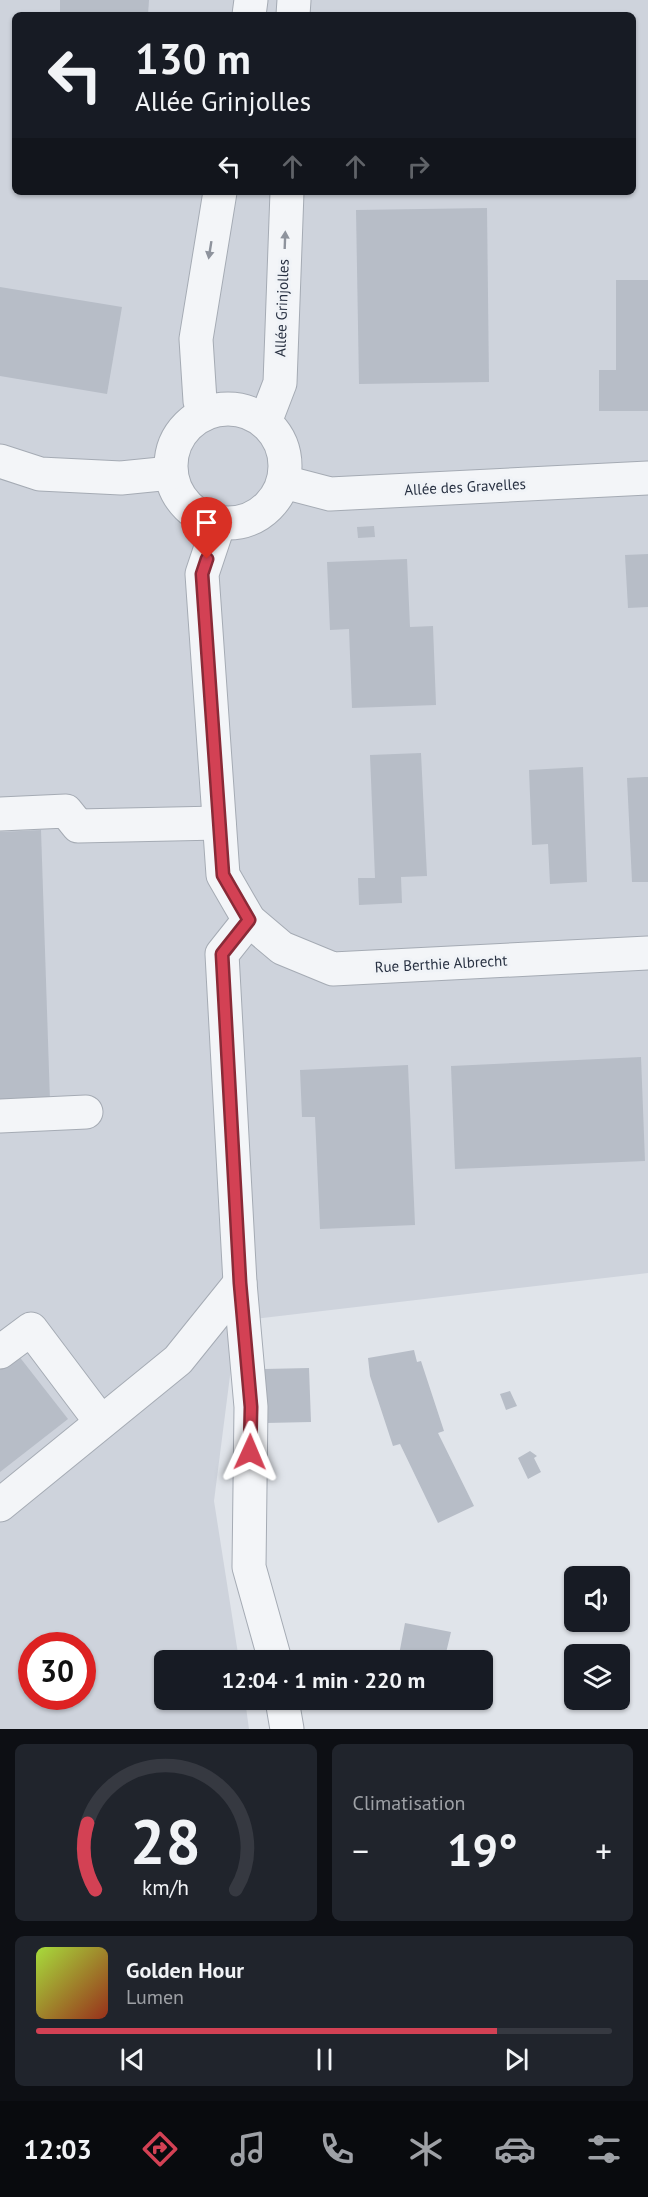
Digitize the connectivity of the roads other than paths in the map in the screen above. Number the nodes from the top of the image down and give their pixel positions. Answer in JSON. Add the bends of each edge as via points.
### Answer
{"nodes":[{"id":1,"x":220,"y":195,"type":"edge"},
{"id":2,"x":287,"y":195,"type":"edge"},
{"id":3,"x":204,"y":414,"type":"junction"},
{"id":4,"x":265,"y":422,"type":"junction"},
{"id":5,"x":0,"y":461,"type":"edge"},
{"id":6,"x":171,"y":473,"type":"junction"},
{"id":7,"x":648,"y":478,"type":"edge"},
{"id":8,"x":284,"y":482,"type":"junction"},
{"id":9,"x":219,"y":524,"type":"junction"},
{"id":10,"x":0,"y":814,"type":"edge"},
{"id":11,"x":219,"y":823,"type":"junction"},
{"id":12,"x":249,"y":920,"type":"junction"},
{"id":13,"x":648,"y":953,"type":"edge"},
{"id":14,"x":86,"y":1112,"type":"dead end"},
{"id":15,"x":0,"y":1116,"type":"edge"},
{"id":16,"x":240,"y":1283,"type":"junction"},
{"id":17,"x":0,"y":1352,"type":"edge"},
{"id":18,"x":101,"y":1422,"type":"junction"},
{"id":19,"x":0,"y":1505,"type":"edge"},
{"id":20,"x":272,"y":1650,"type":"edge"},
{"id":21,"x":284,"y":1710,"type":"edge"},
{"id":22,"x":287,"y":1729,"type":"edge"}],
"edges":[{"from":1,"to":3,"type":"street","one_way":true,"via":[[196,339]]},
{"from":4,"to":2,"type":"street","name":"Allée Grinjolles","one_way":true,"via":[[280,383]]},
{"from":3,"to":4,"type":"street","via":[[236,409]]},
{"from":3,"to":6,"type":"street","via":[[178,438]]},
{"from":4,"to":8,"type":"street","via":[[283,449]]},
{"from":5,"to":6,"type":"street","via":[[40,474],[121,478]]},
{"from":6,"to":9,"type":"street","via":[[186,506]]},
{"from":7,"to":8,"type":"street","name":"Allée des Gravelles","via":[[330,494]]},
{"from":8,"to":9,"type":"street","via":[[266,510],[236,524]]},
{"from":9,"to":11,"type":"street","via":[[202,574]]},
{"from":10,"to":11,"type":"street","via":[[66,811],[78,826]]},
{"from":11,"to":12,"type":"street","via":[[223,875]]},
{"from":12,"to":13,"type":"street","name":"Rue Berthie Albrecht","via":[[282,948],[333,969]]},
{"from":12,"to":16,"type":"street","via":[[222,954]]},
{"from":14,"to":15,"type":"street"},
{"from":16,"to":18,"type":"street","via":[[178,1360]]},
{"from":16,"to":20,"type":"street","via":[[251,1407],[249,1567]]},
{"from":17,"to":18,"type":"street","via":[[31,1329]]},
{"from":18,"to":19,"type":"street"},
{"from":21,"to":22,"type":"street"}]}
